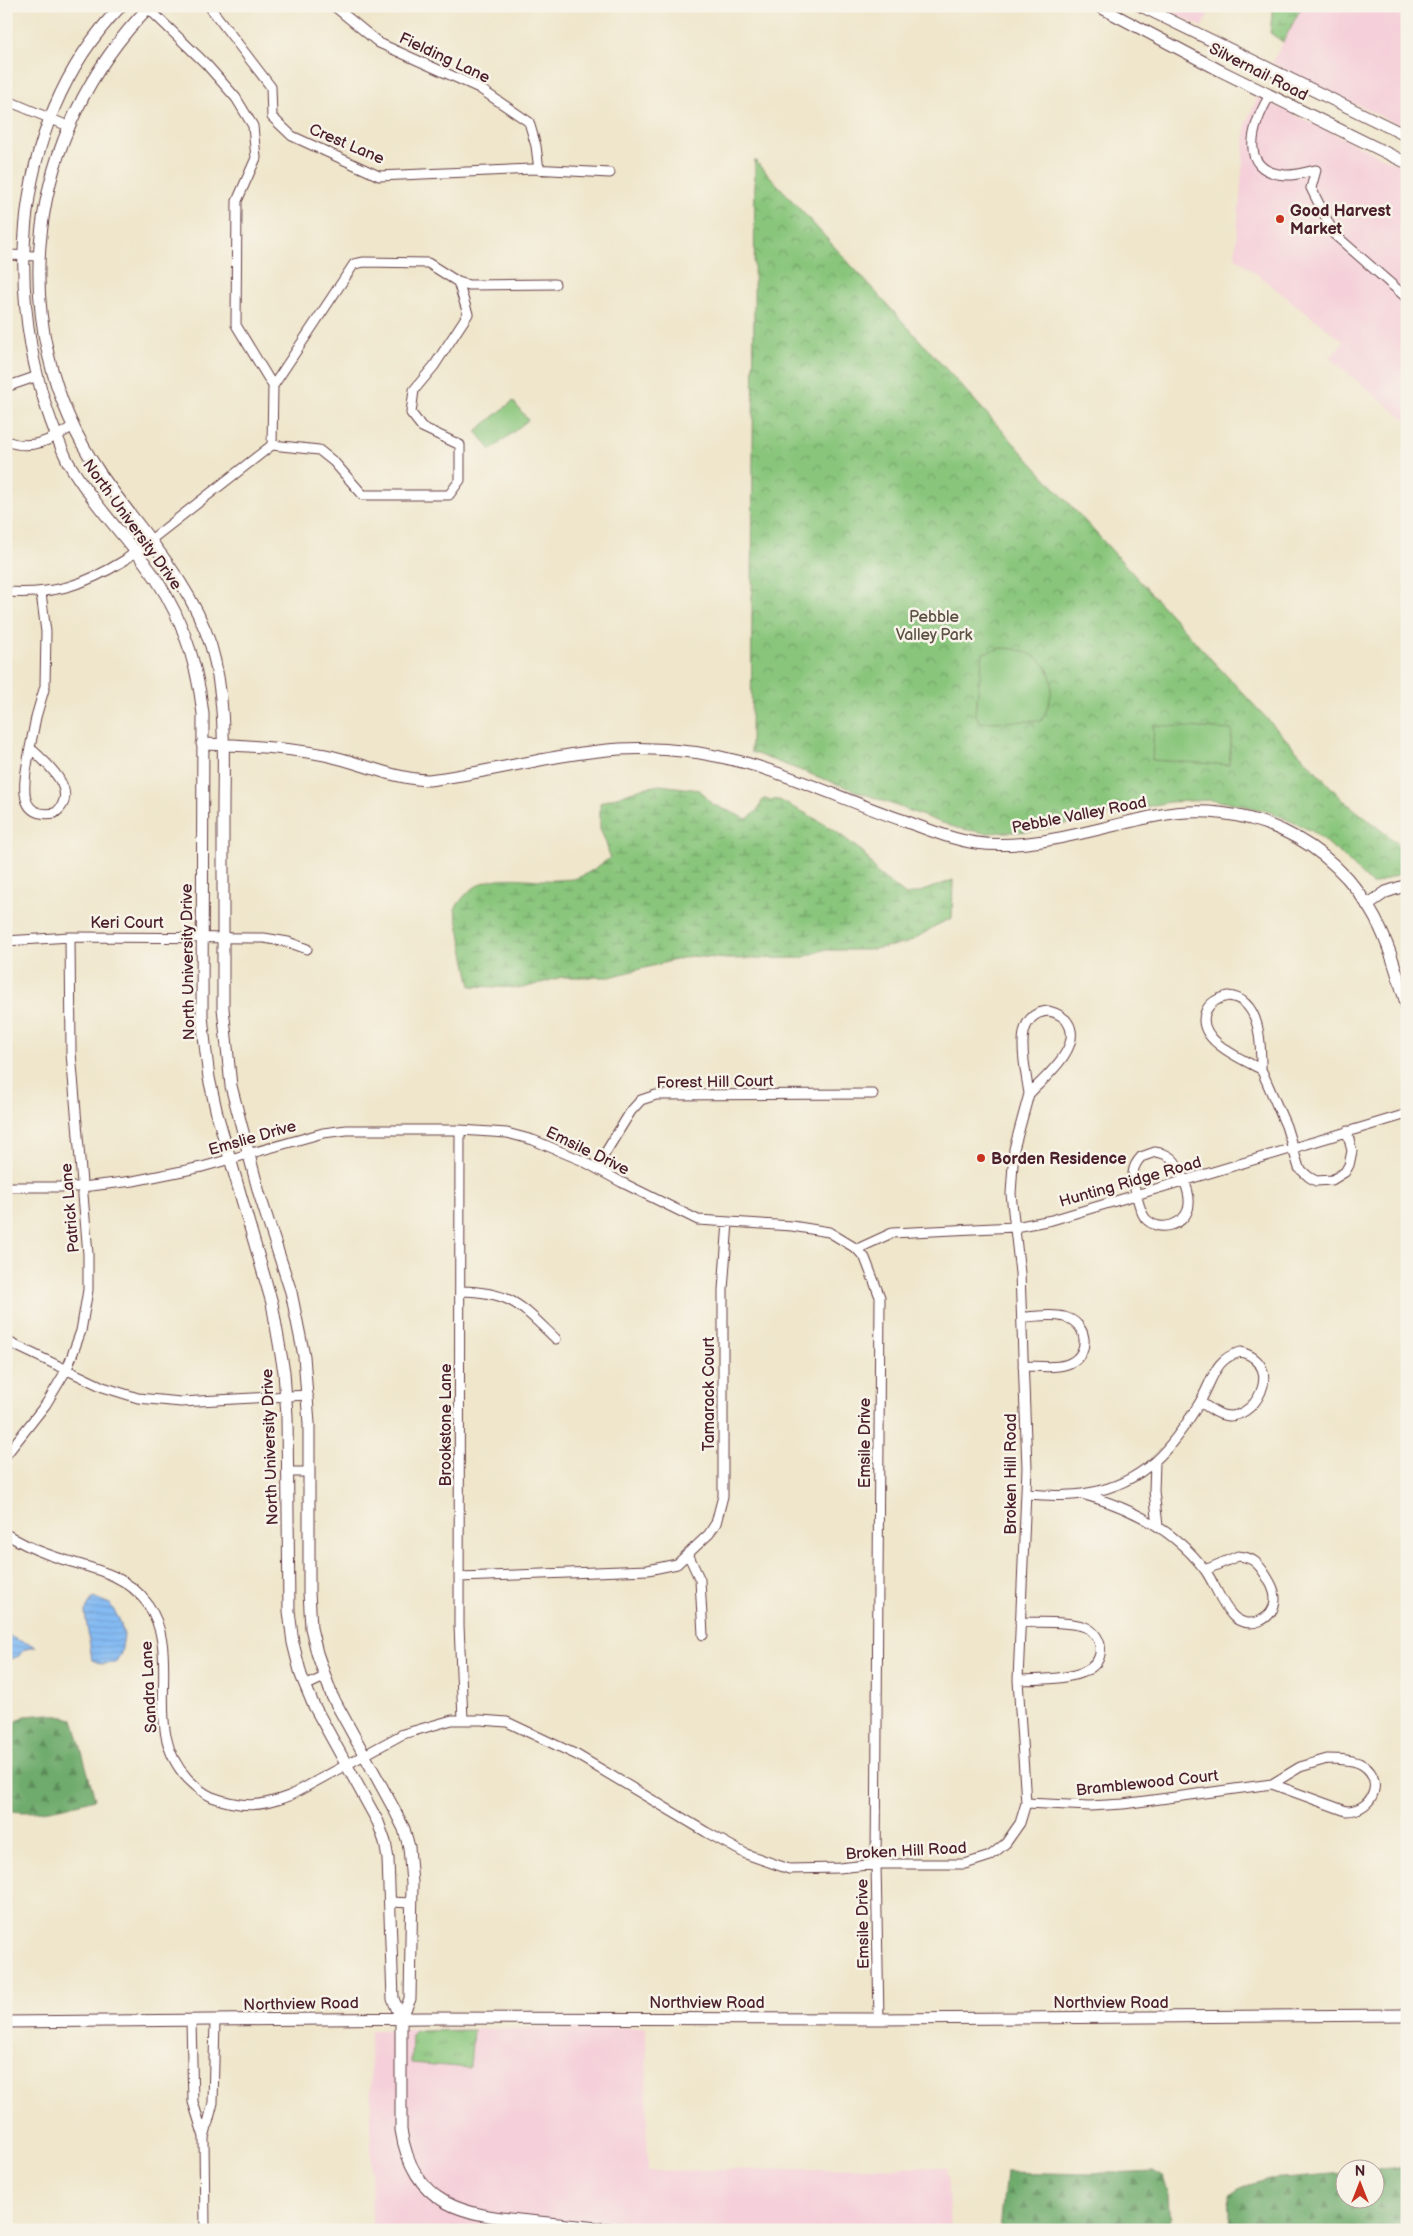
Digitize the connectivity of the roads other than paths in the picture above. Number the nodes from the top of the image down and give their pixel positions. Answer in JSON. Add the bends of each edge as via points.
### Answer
{"nodes":[{"id":1,"x":121,"y":6,"type":"edge"},
{"id":2,"x":209,"y":6,"type":"edge"},
{"id":3,"x":334,"y":6,"type":"edge"},
{"id":4,"x":1098,"y":6,"type":"edge"},
{"id":5,"x":1141,"y":6,"type":"edge"},
{"id":6,"x":148,"y":7,"type":"edge"},
{"id":7,"x":1270,"y":95,"type":"junction"},
{"id":8,"x":6,"y":100,"type":"edge"},
{"id":9,"x":48,"y":118,"type":"junction"},
{"id":10,"x":68,"y":126,"type":"junction"},
{"id":11,"x":1407,"y":136,"type":"edge"},
{"id":12,"x":1407,"y":163,"type":"edge"},
{"id":13,"x":539,"y":170,"type":"junction"},
{"id":14,"x":610,"y":173,"type":"dead end"},
{"id":15,"x":12,"y":256,"type":"edge"},
{"id":16,"x":38,"y":256,"type":"junction"},
{"id":17,"x":458,"y":282,"type":"junction"},
{"id":18,"x":555,"y":284,"type":"dead end"},
{"id":19,"x":1407,"y":298,"type":"edge"},
{"id":20,"x":32,"y":378,"type":"junction"},
{"id":21,"x":273,"y":386,"type":"junction"},
{"id":22,"x":6,"y":387,"type":"edge"},
{"id":23,"x":73,"y":426,"type":"junction"},
{"id":24,"x":55,"y":438,"type":"junction"},
{"id":25,"x":6,"y":441,"type":"edge"},
{"id":26,"x":272,"y":445,"type":"junction"},
{"id":27,"x":152,"y":539,"type":"junction"},
{"id":28,"x":135,"y":552,"type":"junction"},
{"id":29,"x":6,"y":592,"type":"edge"},
{"id":30,"x":41,"y":593,"type":"junction"},
{"id":31,"x":202,"y":744,"type":"junction"},
{"id":32,"x":223,"y":745,"type":"junction"},
{"id":33,"x":30,"y":748,"type":"junction"},
{"id":34,"x":1407,"y":885,"type":"edge"},
{"id":35,"x":1367,"y":905,"type":"junction"},
{"id":36,"x":70,"y":936,"type":"junction"},
{"id":37,"x":202,"y":937,"type":"junction"},
{"id":38,"x":223,"y":938,"type":"junction"},
{"id":39,"x":6,"y":941,"type":"edge"},
{"id":40,"x":307,"y":949,"type":"dead end"},
{"id":41,"x":1407,"y":1007,"type":"edge"},
{"id":42,"x":1260,"y":1069,"type":"junction"},
{"id":43,"x":873,"y":1094,"type":"dead end"},
{"id":44,"x":1029,"y":1094,"type":"junction"},
{"id":45,"x":1407,"y":1114,"type":"edge"},
{"id":46,"x":460,"y":1130,"type":"junction"},
{"id":47,"x":1348,"y":1131,"type":"junction"},
{"id":48,"x":507,"y":1133,"type":"joint"},
{"id":49,"x":1293,"y":1148,"type":"junction"},
{"id":50,"x":249,"y":1153,"type":"junction"},
{"id":51,"x":230,"y":1158,"type":"junction"},
{"id":52,"x":596,"y":1168,"type":"junction"},
{"id":53,"x":1184,"y":1181,"type":"junction"},
{"id":54,"x":6,"y":1187,"type":"edge"},
{"id":55,"x":82,"y":1187,"type":"junction"},
{"id":56,"x":1137,"y":1195,"type":"junction"},
{"id":57,"x":728,"y":1222,"type":"junction"},
{"id":58,"x":1015,"y":1226,"type":"junction"},
{"id":59,"x":858,"y":1249,"type":"junction"},
{"id":60,"x":460,"y":1291,"type":"junction"},
{"id":61,"x":1022,"y":1317,"type":"junction"},
{"id":62,"x":556,"y":1339,"type":"dead end"},
{"id":63,"x":6,"y":1341,"type":"edge"},
{"id":64,"x":1024,"y":1366,"type":"junction"},
{"id":65,"x":67,"y":1369,"type":"junction"},
{"id":66,"x":308,"y":1395,"type":"junction"},
{"id":67,"x":286,"y":1396,"type":"junction"},
{"id":68,"x":1200,"y":1402,"type":"junction"},
{"id":69,"x":6,"y":1455,"type":"edge"},
{"id":70,"x":1155,"y":1462,"type":"junction"},
{"id":71,"x":288,"y":1472,"type":"junction"},
{"id":72,"x":309,"y":1472,"type":"junction"},
{"id":73,"x":1027,"y":1494,"type":"junction"},
{"id":74,"x":1082,"y":1494,"type":"junction"},
{"id":75,"x":1158,"y":1526,"type":"junction"},
{"id":76,"x":6,"y":1534,"type":"edge"},
{"id":77,"x":688,"y":1554,"type":"junction"},
{"id":78,"x":1206,"y":1570,"type":"junction"},
{"id":79,"x":459,"y":1577,"type":"junction"},
{"id":80,"x":1020,"y":1622,"type":"junction"},
{"id":81,"x":703,"y":1635,"type":"dead end"},
{"id":82,"x":324,"y":1677,"type":"junction"},
{"id":83,"x":1018,"y":1680,"type":"junction"},
{"id":84,"x":306,"y":1686,"type":"junction"},
{"id":85,"x":462,"y":1720,"type":"junction"},
{"id":86,"x":364,"y":1755,"type":"junction"},
{"id":87,"x":346,"y":1765,"type":"junction"},
{"id":88,"x":1272,"y":1784,"type":"junction"},
{"id":89,"x":1026,"y":1803,"type":"junction"},
{"id":90,"x":876,"y":1864,"type":"junction"},
{"id":91,"x":390,"y":1902,"type":"junction"},
{"id":92,"x":412,"y":1904,"type":"junction"},
{"id":93,"x":1407,"y":2015,"type":"edge"},
{"id":94,"x":401,"y":2018,"type":"junction"},
{"id":95,"x":878,"y":2019,"type":"junction"},
{"id":96,"x":191,"y":2020,"type":"junction"},
{"id":97,"x":215,"y":2020,"type":"junction"},
{"id":98,"x":6,"y":2022,"type":"edge"},
{"id":99,"x":204,"y":2138,"type":"junction"},
{"id":100,"x":205,"y":2230,"type":"edge"},
{"id":101,"x":617,"y":2230,"type":"edge"}],
"edges":[{"from":1,"to":9,"type":"street","name":"North University Drive","via":[[81,56]]},
{"from":2,"to":13,"type":"street","name":"Crest Lane","via":[[271,87],[272,117],[292,136],[379,176]]},
{"from":3,"to":13,"type":"street","name":"Fielding Lane","via":[[379,43],[479,88],[529,122]]},
{"from":4,"to":7,"type":"street","name":"Silvernail Road"},
{"from":5,"to":11,"type":"street","name":"Silvernail Road"},
{"from":6,"to":10,"type":"street","name":"North University Drive","via":[[103,62]]},
{"from":6,"to":21,"type":"street","name":"North University Drive","via":[[236,98],[253,126],[256,158],[237,201],[236,325]]},
{"from":7,"to":12,"type":"street","name":"Silvernail Road"},
{"from":7,"to":19,"type":"street","via":[[1258,115],[1251,138],[1256,159],[1268,170],[1284,175],[1316,170],[1312,188],[1334,234]]},
{"from":8,"to":9,"type":"street"},
{"from":9,"to":10,"type":"street"},
{"from":9,"to":15,"type":"street","name":"North University Drive","via":[[29,171]]},
{"from":10,"to":16,"type":"street","name":"North University Drive","via":[[46,194]]},
{"from":13,"to":14,"type":"street","name":"Crest Lane"},
{"from":15,"to":16,"type":"street"},
{"from":15,"to":20,"type":"street","name":"North University Drive","via":[[22,334]]},
{"from":16,"to":23,"type":"street","name":"North University Drive","via":[[42,332],[60,397]]},
{"from":17,"to":18,"type":"street","via":[[468,285]]},
{"from":17,"to":21,"type":"street","via":[[428,263],[354,264]]},
{"from":17,"to":26,"type":"street","via":[[468,314],[414,390],[411,413],[422,427],[460,445],[460,480],[449,495],[363,495],[319,450]]},
{"from":20,"to":22,"type":"street"},
{"from":20,"to":24,"type":"street","name":"North University Drive"},
{"from":21,"to":26,"type":"street"},
{"from":23,"to":24,"type":"street"},
{"from":23,"to":27,"type":"street","name":"North University Drive","via":[[100,473]]},
{"from":24,"to":25,"type":"street","via":[[32,445]]},
{"from":24,"to":28,"type":"street","name":"North University Drive","via":[[90,496]]},
{"from":26,"to":27,"type":"street","name":"North University Drive"},
{"from":27,"to":28,"type":"street"},
{"from":27,"to":32,"type":"street","name":"North University Drive","via":[[187,594],[210,642],[223,716]]},
{"from":28,"to":30,"type":"street","via":[[100,576]]},
{"from":28,"to":31,"type":"street","name":"North University Drive","via":[[178,616],[189,645],[199,683]]},
{"from":29,"to":30,"type":"street"},
{"from":30,"to":33,"type":"street","via":[[46,632],[45,686]]},
{"from":31,"to":32,"type":"street","name":"Pebble Valley Road"},
{"from":31,"to":37,"type":"street","name":"North University Drive"},
{"from":32,"to":35,"type":"street","name":"Pebble Valley Road","via":[[259,746],[327,756],[411,780],[429,780],[620,749],[698,753],[768,770],[945,836],[980,843],[1038,841],[1159,815],[1200,811],[1225,813],[1257,820],[1302,840],[1341,872]]},
{"from":32,"to":38,"type":"street","name":"North University Drive"},
{"from":33,"to":33,"type":"street","via":[[25,781],[27,805],[36,813],[55,813],[64,803],[62,784]]},
{"from":34,"to":35,"type":"street","via":[[1386,892]]},
{"from":35,"to":41,"type":"street","name":"Pebble Valley Road","via":[[1384,936]]},
{"from":36,"to":37,"type":"street","name":"Keri Court"},
{"from":36,"to":39,"type":"street","name":"Keri Court"},
{"from":36,"to":55,"type":"street","name":"Patrick Lane","via":[[71,1052]]},
{"from":37,"to":38,"type":"street","name":"Keri Court"},
{"from":37,"to":51,"type":"street","name":"North University Drive","via":[[202,1015],[209,1078]]},
{"from":38,"to":40,"type":"street","name":"Keri Court","via":[[276,940]]},
{"from":38,"to":50,"type":"street","name":"North University Drive","via":[[226,1054]]},
{"from":42,"to":42,"type":"street","via":[[1260,1038],[1250,1006],[1239,998],[1215,1000],[1206,1011],[1206,1031],[1236,1057]]},
{"from":42,"to":49,"type":"street"},
{"from":43,"to":52,"type":"street","name":"Forest Hill Court","via":[[656,1095],[640,1100]]},
{"from":44,"to":44,"type":"street","via":[[1071,1045],[1070,1028],[1065,1019],[1054,1012],[1035,1015],[1024,1027],[1022,1037]]},
{"from":44,"to":58,"type":"street","name":"Broken Hill Road","via":[[1011,1170]]},
{"from":45,"to":47,"type":"street","name":"Hunting Ridge Road"},
{"from":46,"to":48,"type":"street","name":"Emslie Drive"},
{"from":46,"to":50,"type":"street","name":"Emslie Drive","via":[[347,1130],[323,1133]]},
{"from":46,"to":60,"type":"street","name":"Brookstone Lane"},
{"from":47,"to":49,"type":"street","name":"Hunting Ridge Road"},
{"from":47,"to":49,"type":"street","via":[[1351,1158],[1345,1172],[1332,1180],[1316,1181],[1303,1173]]},
{"from":48,"to":52,"type":"street","name":"Emsile Drive","via":[[533,1140]]},
{"from":49,"to":53,"type":"street","name":"Hunting Ridge Road"},
{"from":50,"to":51,"type":"street","name":"Emslie Drive"},
{"from":50,"to":66,"type":"street","name":"North University Drive","via":[[291,1292]]},
{"from":51,"to":55,"type":"street","name":"Emslie Drive","via":[[181,1172]]},
{"from":51,"to":67,"type":"street","name":"North University Drive","via":[[272,1304]]},
{"from":52,"to":57,"type":"street","name":"Emsile Drive","via":[[698,1220]]},
{"from":53,"to":56,"type":"street","name":"Hunting Ridge Road"},
{"from":53,"to":56,"type":"street","via":[[1178,1163],[1172,1158],[1164,1153],[1150,1153],[1141,1157],[1133,1170]]},
{"from":53,"to":56,"type":"street","via":[[1189,1198],[1188,1210],[1181,1220],[1170,1225],[1156,1225],[1146,1219]]},
{"from":54,"to":55,"type":"street","name":"Emslie Drive"},
{"from":55,"to":65,"type":"street","name":"Patrick Lane","via":[[88,1290],[81,1331]]},
{"from":56,"to":58,"type":"street","name":"Hunting Ridge Road","via":[[1061,1217]]},
{"from":57,"to":59,"type":"street","name":"Emsile Drive","via":[[828,1232]]},
{"from":57,"to":77,"type":"street","name":"Tamarack Court","via":[[723,1290],[723,1496],[709,1534]]},
{"from":58,"to":59,"type":"street","name":"Hunting Ridge Road","via":[[892,1233]]},
{"from":58,"to":61,"type":"street","name":"Broken Hill Road"},
{"from":59,"to":90,"type":"street","name":"Emsile Drive","via":[[865,1258],[880,1297]]},
{"from":60,"to":62,"type":"street","via":[[488,1292],[509,1300]]},
{"from":60,"to":79,"type":"street","name":"Brookstone Lane"},
{"from":61,"to":64,"type":"street","name":"Broken Hill Road"},
{"from":61,"to":64,"type":"street","via":[[1066,1317],[1082,1330],[1084,1340],[1080,1354],[1067,1364]]},
{"from":63,"to":65,"type":"street"},
{"from":64,"to":73,"type":"street","name":"Broken Hill Road"},
{"from":65,"to":67,"type":"street","via":[[103,1387],[150,1400],[182,1402]]},
{"from":65,"to":69,"type":"street","name":"Patrick Lane","via":[[46,1404]]},
{"from":66,"to":67,"type":"street"},
{"from":66,"to":72,"type":"street","name":"North University Drive"},
{"from":67,"to":71,"type":"street","name":"North University Drive"},
{"from":68,"to":68,"type":"street","via":[[1224,1415],[1236,1416],[1247,1411],[1264,1382],[1260,1362],[1241,1352],[1224,1358]]},
{"from":68,"to":70,"type":"street","via":[[1176,1440]]},
{"from":70,"to":74,"type":"street","via":[[1124,1482]]},
{"from":70,"to":75,"type":"street"},
{"from":71,"to":72,"type":"street"},
{"from":71,"to":84,"type":"street","name":"North University Drive","via":[[289,1611],[293,1642]]},
{"from":72,"to":82,"type":"street","name":"North University Drive","via":[[309,1610]]},
{"from":73,"to":74,"type":"street"},
{"from":73,"to":80,"type":"street","name":"Broken Hill Road"},
{"from":74,"to":75,"type":"street","via":[[1128,1510]]},
{"from":75,"to":78,"type":"street","via":[[1189,1550]]},
{"from":76,"to":87,"type":"street","name":"Sandra Lane","via":[[48,1554],[120,1578],[147,1604],[159,1628],[167,1746],[182,1772],[208,1795],[235,1804],[269,1804]]},
{"from":77,"to":79,"type":"street","name":"Tamarack Court","via":[[678,1564],[648,1570]]},
{"from":77,"to":81,"type":"street","via":[[700,1580]]},
{"from":78,"to":78,"type":"street","via":[[1237,1620],[1256,1623],[1271,1612],[1275,1602],[1274,1590],[1252,1559],[1238,1556]]},
{"from":79,"to":85,"type":"street","name":"Brookstone Lane"},
{"from":80,"to":83,"type":"street","name":"Broken Hill Road"},
{"from":80,"to":83,"type":"street","via":[[1087,1628],[1099,1641],[1100,1654],[1095,1665],[1086,1672]]},
{"from":82,"to":84,"type":"street"},
{"from":82,"to":86,"type":"street","name":"North University Drive"},
{"from":83,"to":89,"type":"street","name":"Broken Hill Road"},
{"from":84,"to":87,"type":"street","name":"North University Drive"},
{"from":85,"to":86,"type":"street","name":"Broken Hill Road","via":[[410,1731]]},
{"from":85,"to":90,"type":"street","name":"Broken Hill Road","via":[[507,1722],[578,1755],[746,1854],[789,1868]]},
{"from":86,"to":87,"type":"street","name":"Broken Hill Road"},
{"from":86,"to":92,"type":"street","name":"North University Drive","via":[[404,1829],[411,1864]]},
{"from":87,"to":91,"type":"street","name":"North University Drive","via":[[378,1822],[385,1842]]},
{"from":88,"to":88,"type":"street","name":"Bramblewood Court","via":[[1346,1811],[1356,1811],[1368,1804],[1374,1786],[1364,1766],[1341,1759],[1313,1762]]},
{"from":88,"to":89,"type":"street","name":"Bramblewood Court","via":[[1123,1804]]},
{"from":89,"to":90,"type":"street","name":"Broken Hill Road","via":[[1014,1834],[990,1856],[978,1861],[965,1864]]},
{"from":90,"to":95,"type":"street","name":"Emsile Drive"},
{"from":91,"to":92,"type":"street"},
{"from":91,"to":94,"type":"street","name":"North University Drive","via":[[393,1999]]},
{"from":92,"to":94,"type":"street","name":"North University Drive","via":[[410,1999]]},
{"from":93,"to":95,"type":"street","name":"Northview Road"},
{"from":94,"to":95,"type":"street","name":"Northview Road"},
{"from":94,"to":97,"type":"street","name":"Northview Road"},
{"from":94,"to":101,"type":"street","name":"North University Drive","via":[[403,2143],[413,2169],[435,2195],[456,2208],[487,2217]]},
{"from":96,"to":97,"type":"street","name":"Northview Road"},
{"from":96,"to":98,"type":"street","name":"Northview Road"},
{"from":96,"to":99,"type":"street","via":[[194,2102]]},
{"from":97,"to":99,"type":"street","via":[[213,2103]]},
{"from":99,"to":100,"type":"street"}]}
